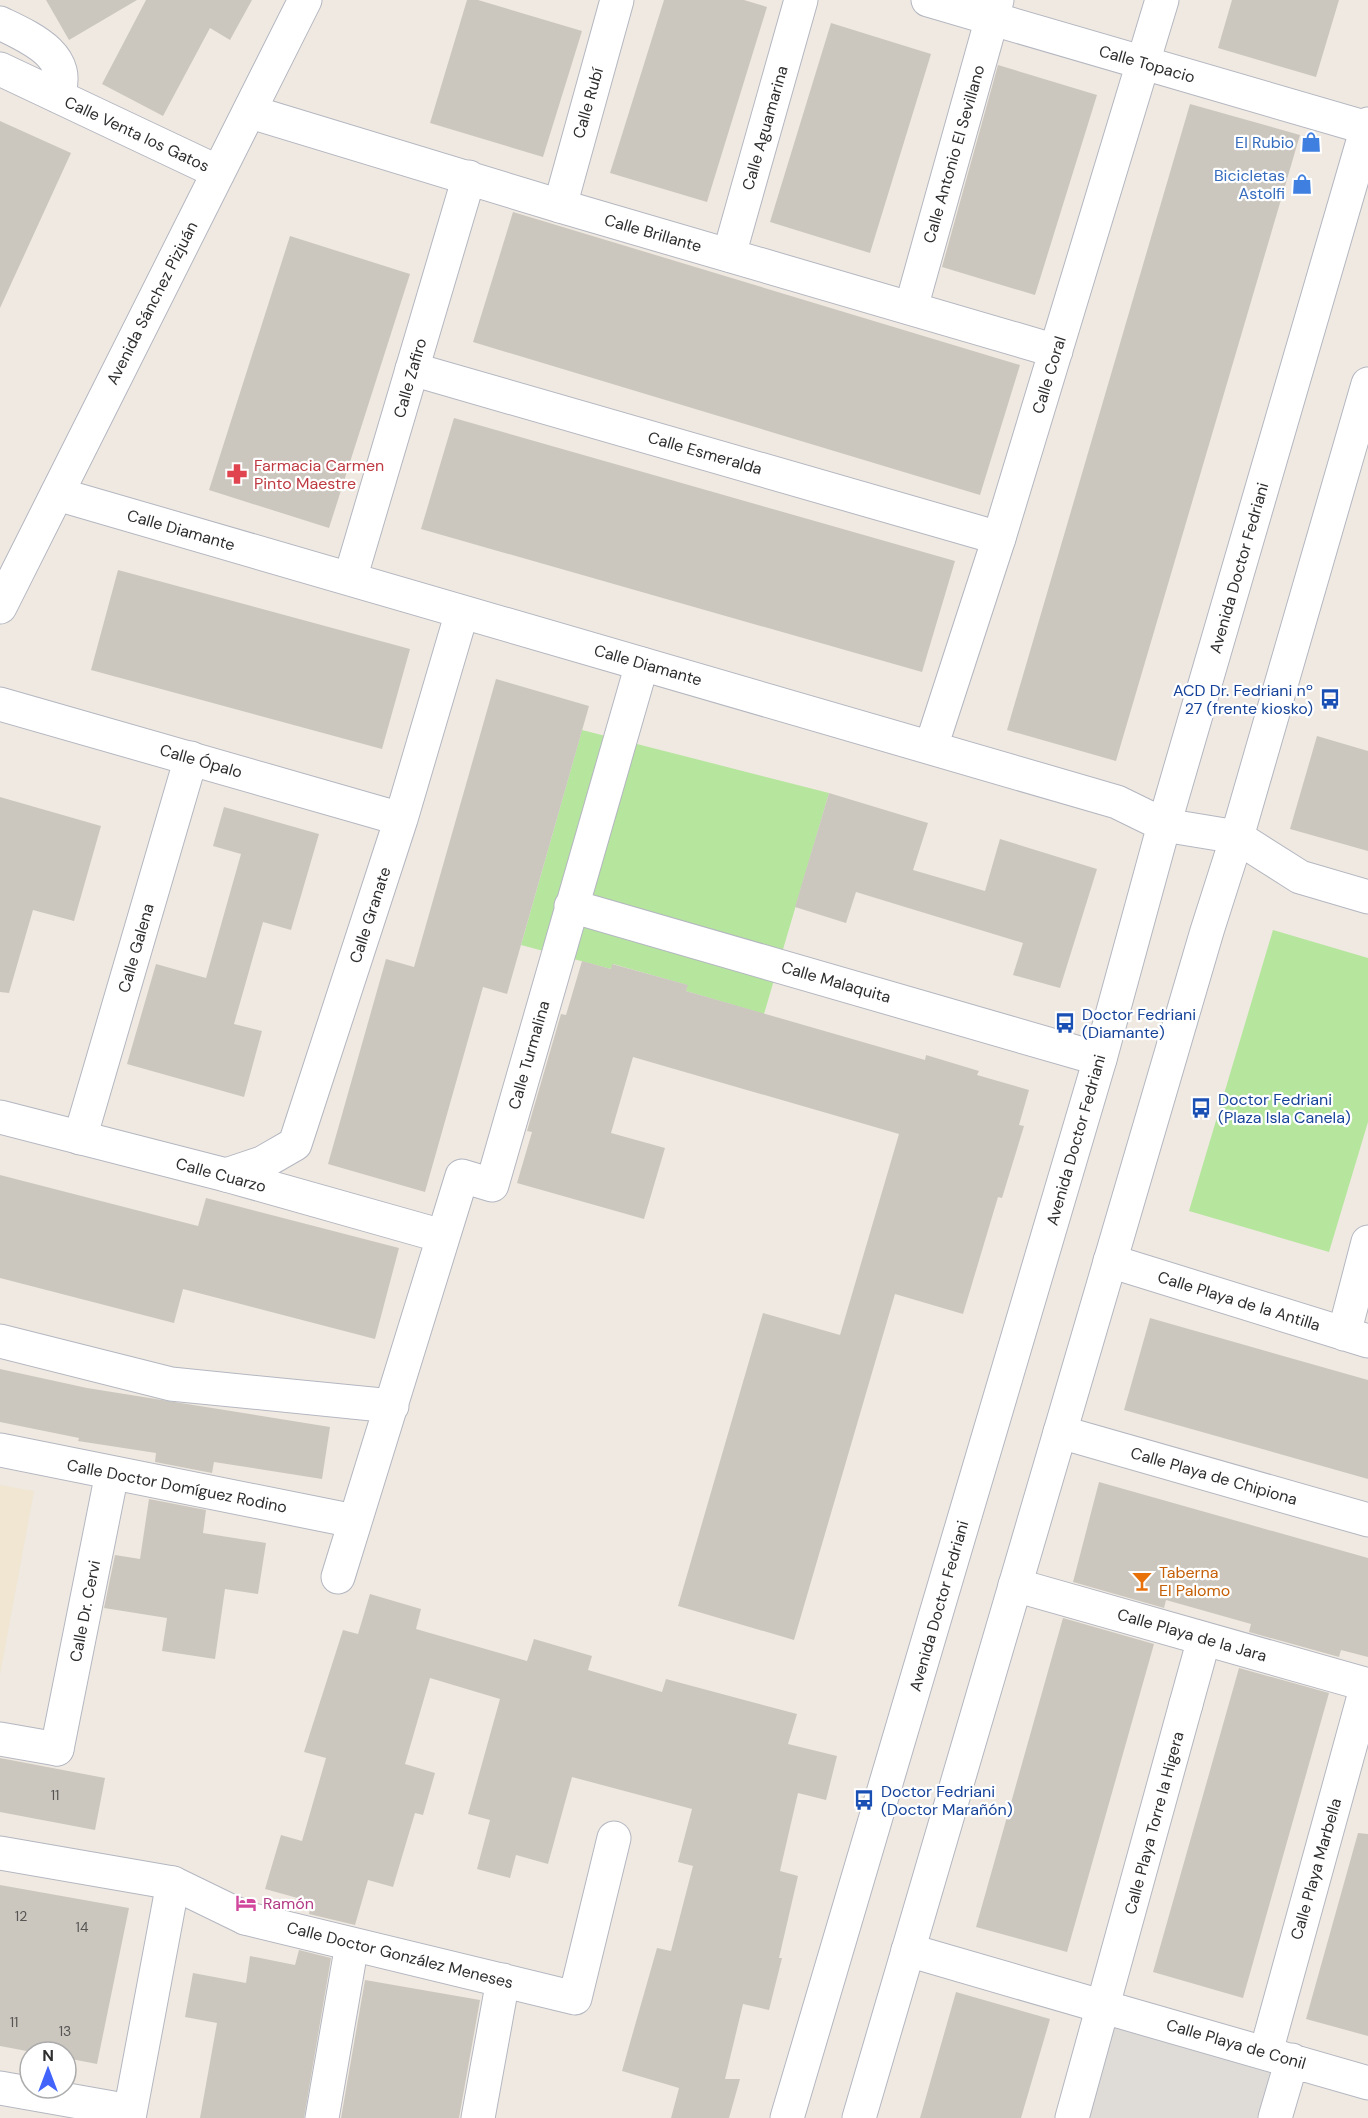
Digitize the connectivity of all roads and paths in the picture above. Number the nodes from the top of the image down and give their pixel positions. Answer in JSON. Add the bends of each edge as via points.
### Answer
{"nodes":[{"id":1,"x":305,"y":0,"type":"edge"},
{"id":2,"x":617,"y":0,"type":"edge"},
{"id":3,"x":801,"y":0,"type":"edge"},
{"id":4,"x":928,"y":0,"type":"edge"},
{"id":5,"x":1162,"y":0,"type":"edge"},
{"id":6,"x":994,"y":9,"type":"edge"},
{"id":7,"x":0,"y":23,"type":"edge"},
{"id":8,"x":1143,"y":63,"type":"junction"},
{"id":9,"x":0,"y":69,"type":"edge"},
{"id":10,"x":57,"y":96,"type":"junction"},
{"id":11,"x":251,"y":112,"type":"junction"},
{"id":12,"x":1367,"y":126,"type":"edge"},
{"id":13,"x":218,"y":172,"type":"junction"},
{"id":14,"x":469,"y":177,"type":"junction"},
{"id":15,"x":560,"y":206,"type":"junction"},
{"id":16,"x":729,"y":255,"type":"junction"},
{"id":17,"x":911,"y":308,"type":"junction"},
{"id":18,"x":1056,"y":351,"type":"junction"},
{"id":19,"x":412,"y":369,"type":"junction"},
{"id":20,"x":1368,"y":384,"type":"edge"},
{"id":21,"x":57,"y":494,"type":"junction"},
{"id":22,"x":999,"y":538,"type":"junction"},
{"id":23,"x":350,"y":579,"type":"junction"},
{"id":24,"x":0,"y":607,"type":"edge"},
{"id":25,"x":462,"y":612,"type":"junction"},
{"id":26,"x":642,"y":664,"type":"junction"},
{"id":27,"x":0,"y":704,"type":"edge"},
{"id":28,"x":931,"y":747,"type":"junction"},
{"id":29,"x":191,"y":758,"type":"junction"},
{"id":30,"x":401,"y":819,"type":"junction"},
{"id":31,"x":1164,"y":825,"type":"junction"},
{"id":32,"x":1238,"y":837,"type":"junction"},
{"id":33,"x":1368,"y":897,"type":"edge"},
{"id":34,"x":571,"y":906,"type":"junction"},
{"id":35,"x":1101,"y":1059,"type":"junction"},
{"id":36,"x":0,"y":1117,"type":"edge"},
{"id":37,"x":80,"y":1138,"type":"junction"},
{"id":38,"x":226,"y":1175,"type":"junction"},
{"id":39,"x":442,"y":1236,"type":"junction"},
{"id":40,"x":1368,"y":1242,"type":"edge"},
{"id":41,"x":1110,"y":1261,"type":"junction"},
{"id":42,"x":1356,"y":1337,"type":"edge"},
{"id":43,"x":0,"y":1341,"type":"edge"},
{"id":44,"x":392,"y":1406,"type":"junction"},
{"id":45,"x":1060,"y":1432,"type":"junction"},
{"id":46,"x":0,"y":1450,"type":"edge"},
{"id":47,"x":112,"y":1473,"type":"junction"},
{"id":48,"x":1368,"y":1520,"type":"edge"},
{"id":49,"x":354,"y":1521,"type":"junction"},
{"id":50,"x":338,"y":1577,"type":"dead end"},
{"id":51,"x":1015,"y":1585,"type":"junction"},
{"id":52,"x":1203,"y":1639,"type":"junction"},
{"id":53,"x":1368,"y":1685,"type":"edge"},
{"id":54,"x":0,"y":1738,"type":"edge"},
{"id":55,"x":614,"y":1838,"type":"dead end"},
{"id":56,"x":0,"y":1852,"type":"edge"},
{"id":57,"x":173,"y":1883,"type":"junction"},
{"id":58,"x":352,"y":1944,"type":"junction"},
{"id":59,"x":908,"y":1950,"type":"junction"},
{"id":60,"x":503,"y":1980,"type":"junction"},
{"id":61,"x":1104,"y":2007,"type":"junction"},
{"id":62,"x":1279,"y":2056,"type":"junction"},
{"id":63,"x":1368,"y":2082,"type":"edge"},
{"id":64,"x":0,"y":2088,"type":"edge"},
{"id":65,"x":130,"y":2114,"type":"edge"},
{"id":66,"x":322,"y":2118,"type":"edge"},
{"id":67,"x":478,"y":2118,"type":"edge"},
{"id":68,"x":787,"y":2118,"type":"edge"},
{"id":69,"x":859,"y":2118,"type":"edge"},
{"id":70,"x":1072,"y":2118,"type":"edge"},
{"id":71,"x":1275,"y":2118,"type":"edge"}],
"edges":[{"from":1,"to":11,"type":"street","name":"Avenida Sánchez Pizjuán"},
{"from":2,"to":15,"type":"street","name":"Calle Rubí"},
{"from":3,"to":16,"type":"street","name":"Calle Aguamarina"},
{"from":4,"to":6,"type":"street","name":"Calle Topacio"},
{"from":5,"to":8,"type":"street","name":"Calle Coral"},
{"from":6,"to":8,"type":"street","name":"Calle Topacio"},
{"from":6,"to":17,"type":"street","name":"Calle Antonio El Sevillano"},
{"from":7,"to":10,"type":"street","name":"Calle Venta los Gatos","via":[[50,51],[58,65],[62,86]]},
{"from":8,"to":12,"type":"street","name":"Calle Topacio"},
{"from":8,"to":18,"type":"street","name":"Calle Coral"},
{"from":9,"to":10,"type":"street","name":"Calle Venta los Gatos"},
{"from":10,"to":13,"type":"street","name":"Calle Venta los Gatos"},
{"from":11,"to":13,"type":"street","name":"Avenida Sánchez Pizjuán"},
{"from":11,"to":14,"type":"street","name":"Calle Brillante"},
{"from":12,"to":31,"type":"street","name":"Avenida Doctor Fedriani"},
{"from":13,"to":21,"type":"street","name":"Avenida Sánchez Pizjuán"},
{"from":14,"to":15,"type":"street","name":"Calle Brillante"},
{"from":14,"to":19,"type":"street","name":"Calle Zafiro"},
{"from":15,"to":16,"type":"street","name":"Calle Brillante"},
{"from":16,"to":17,"type":"street","name":"Calle Brillante"},
{"from":17,"to":18,"type":"street","name":"Calle Brillante"},
{"from":18,"to":22,"type":"street","name":"Calle Coral"},
{"from":19,"to":22,"type":"street","name":"Calle Esmeralda"},
{"from":19,"to":23,"type":"street","name":"Calle Zafiro"},
{"from":20,"to":32,"type":"street"},
{"from":21,"to":23,"type":"street","name":"Calle Diamante"},
{"from":21,"to":24,"type":"street","name":"Avenida Sánchez Pizjuán"},
{"from":22,"to":28,"type":"street","name":"Calle Coral"},
{"from":23,"to":25,"type":"street","name":"Calle Diamante"},
{"from":25,"to":26,"type":"street","name":"Calle Diamante"},
{"from":25,"to":30,"type":"street","name":"Calle Granate"},
{"from":26,"to":28,"type":"street","name":"Calle Diamante"},
{"from":26,"to":34,"type":"street","name":"Calle Turmalina"},
{"from":27,"to":29,"type":"street","name":"Calle Ópalo"},
{"from":28,"to":31,"type":"street","name":"Calle Diamante","via":[[1117,802]]},
{"from":29,"to":30,"type":"street","name":"Calle Ópalo"},
{"from":29,"to":37,"type":"street","name":"Calle Galena"},
{"from":30,"to":38,"type":"street","name":"Calle Granate","via":[[295,1144],[262,1163]]},
{"from":31,"to":32,"type":"street","name":"Calle Diamante"},
{"from":31,"to":35,"type":"street","name":"Avenida Doctor Fedriani"},
{"from":32,"to":33,"type":"street","via":[[1300,877]]},
{"from":32,"to":41,"type":"street"},
{"from":34,"to":35,"type":"street","name":"Calle Malaquita"},
{"from":34,"to":39,"type":"street","name":"Calle Turmalina","via":[[492,1185],[462,1176]]},
{"from":35,"to":68,"type":"street","name":"Avenida Doctor Fedriani"},
{"from":36,"to":37,"type":"street","name":"Calle Cuarzo"},
{"from":37,"to":38,"type":"street","name":"Calle Cuarzo"},
{"from":38,"to":39,"type":"street","name":"Calle Cuarzo"},
{"from":39,"to":44,"type":"street","name":"Calle Turmalina"},
{"from":40,"to":42,"type":"street"},
{"from":41,"to":42,"type":"street","name":"Calle Playa de la Antilla"},
{"from":41,"to":45,"type":"street"},
{"from":43,"to":44,"type":"street","via":[[171,1384]]},
{"from":44,"to":49,"type":"street","name":"Calle Turmalina"},
{"from":45,"to":48,"type":"street","name":"Calle Playa de Chipiona"},
{"from":45,"to":51,"type":"street"},
{"from":46,"to":47,"type":"street","name":"Calle Doctor Domíguez Rodino"},
{"from":47,"to":49,"type":"street","name":"Calle Doctor Domíguez Rodino"},
{"from":47,"to":54,"type":"street","name":"Calle Dr. Cervi","via":[[57,1749]]},
{"from":49,"to":50,"type":"street","name":"Calle Turmalina"},
{"from":51,"to":52,"type":"street","name":"Calle Playa de la Jara"},
{"from":51,"to":59,"type":"street"},
{"from":52,"to":53,"type":"street","name":"Calle Playa de la Jara"},
{"from":52,"to":61,"type":"street","name":"Calle Playa Torre la Higera"},
{"from":53,"to":62,"type":"street","name":"Calle Playa Marbella"},
{"from":55,"to":60,"type":"street","name":"Calle Doctor González Meneses","via":[[575,1998]]},
{"from":56,"to":57,"type":"street","name":"Calle Doctor González Meneses"},
{"from":57,"to":58,"type":"street","name":"Calle Doctor González Meneses","via":[[245,1918]]},
{"from":57,"to":65,"type":"street"},
{"from":58,"to":60,"type":"street","name":"Calle Doctor González Meneses"},
{"from":58,"to":66,"type":"street"},
{"from":59,"to":61,"type":"street","name":"Calle Playa de Conil"},
{"from":59,"to":69,"type":"street"},
{"from":60,"to":67,"type":"street"},
{"from":61,"to":62,"type":"street","name":"Calle Playa de Conil"},
{"from":61,"to":70,"type":"street","name":"Calle Playa Torre la Higera"},
{"from":62,"to":63,"type":"street","name":"Calle Playa de Conil"},
{"from":62,"to":71,"type":"street","name":"Calle Playa Marbella"},
{"from":64,"to":65,"type":"street"}]}
